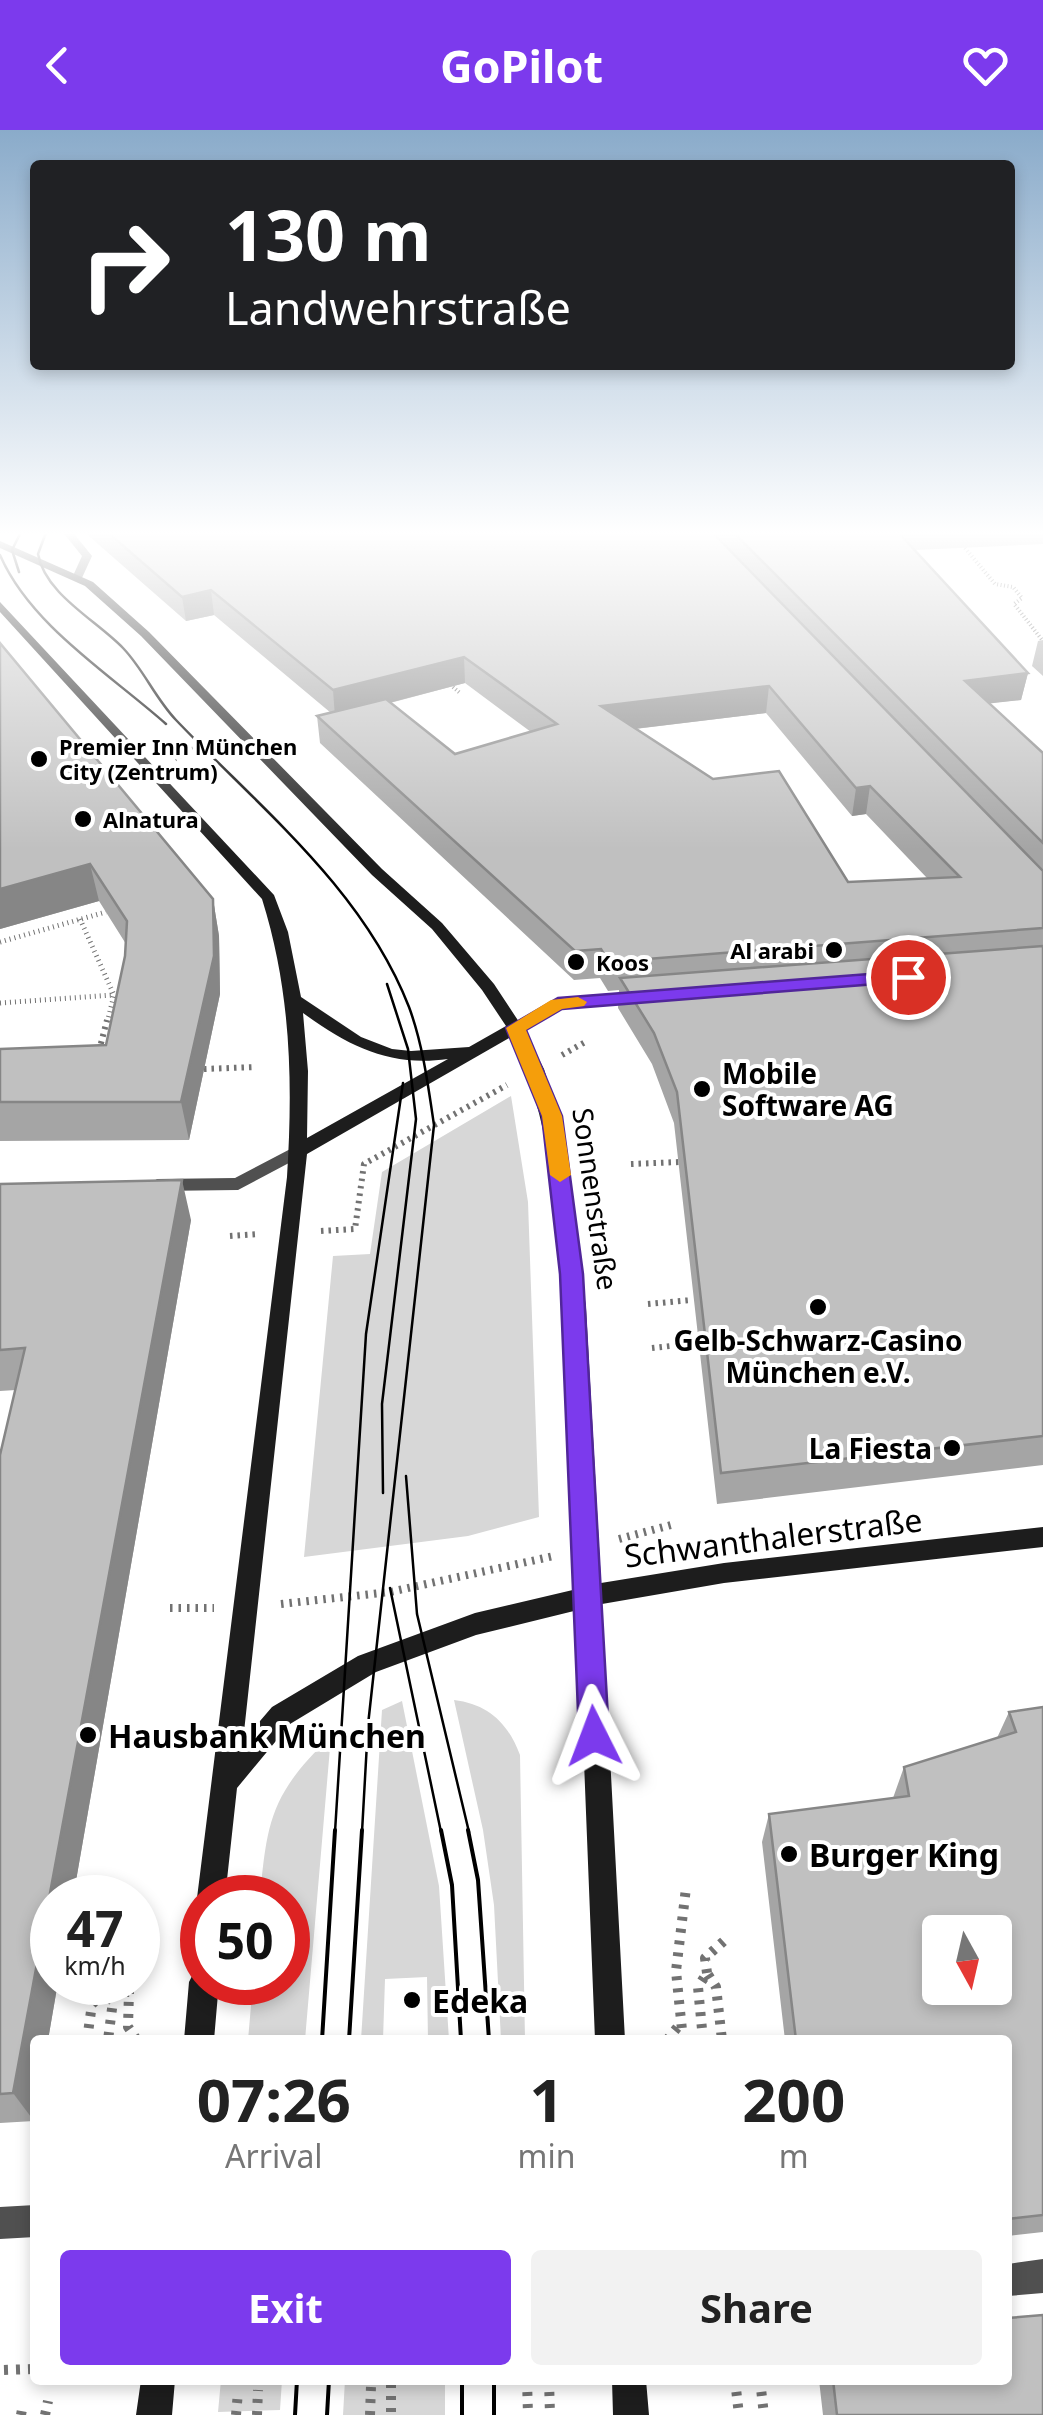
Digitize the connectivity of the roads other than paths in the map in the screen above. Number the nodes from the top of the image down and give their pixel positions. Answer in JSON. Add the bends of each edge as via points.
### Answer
{"nodes":[{"id":1,"x":28,"y":637,"type":"edge"},
{"id":2,"x":148,"y":637,"type":"edge"},
{"id":3,"x":657,"y":996,"type":"edge"},
{"id":4,"x":294,"y":999,"type":"junction"},
{"id":5,"x":515,"y":1028,"type":"junction"},
{"id":6,"x":480,"y":1048,"type":"junction"},
{"id":7,"x":298,"y":1152,"type":"junction"},
{"id":8,"x":135,"y":1186,"type":"edge"},
{"id":9,"x":1043,"y":1537,"type":"edge"},
{"id":10,"x":586,"y":1594,"type":"junction"},
{"id":11,"x":220,"y":1797,"type":"junction"},
{"id":12,"x":213,"y":1875,"type":"edge"},
{"id":13,"x":202,"y":2005,"type":"edge"},
{"id":14,"x":199,"y":2035,"type":"edge"},
{"id":15,"x":610,"y":2035,"type":"edge"},
{"id":16,"x":30,"y":2221,"type":"edge"},
{"id":17,"x":0,"y":2223,"type":"edge"},
{"id":18,"x":1043,"y":2276,"type":"edge"},
{"id":19,"x":1012,"y":2280,"type":"edge"},
{"id":20,"x":157,"y":2385,"type":"edge"},
{"id":21,"x":629,"y":2385,"type":"edge"},
{"id":22,"x":154,"y":2415,"type":"edge"},
{"id":23,"x":631,"y":2415,"type":"edge"}],
"edges":[{"from":1,"to":4,"type":"main road","via":[[269,898]]},
{"from":2,"to":5,"type":"main road","name":"Sonnenstraße","via":[[437,926]]},
{"from":3,"to":5,"type":"street","via":[[558,1004]]},
{"from":4,"to":6,"type":"main road","via":[[381,1054],[419,1059]]},
{"from":4,"to":7,"type":"main road"},
{"from":5,"to":6,"type":"main road"},
{"from":5,"to":10,"type":"main road","name":"Sonnenstraße","via":[[556,1136],[576,1308]]},
{"from":6,"to":7,"type":"main road"},
{"from":7,"to":8,"type":"street","via":[[238,1184]]},
{"from":7,"to":11,"type":"main road"},
{"from":9,"to":10,"type":"main road","name":"Schwanthalerstraße"},
{"from":10,"to":11,"type":"main road","name":"Schwanthalerstraße","via":[[422,1642],[344,1673],[264,1729],[234,1765]]},
{"from":10,"to":15,"type":"main road","name":"Sonnenstraße"},
{"from":11,"to":12,"type":"main road"},
{"from":13,"to":14,"type":"main road"},
{"from":16,"to":17,"type":"street"},
{"from":18,"to":19,"type":"street"},
{"from":20,"to":22,"type":"main road"},
{"from":21,"to":23,"type":"main road"}]}
